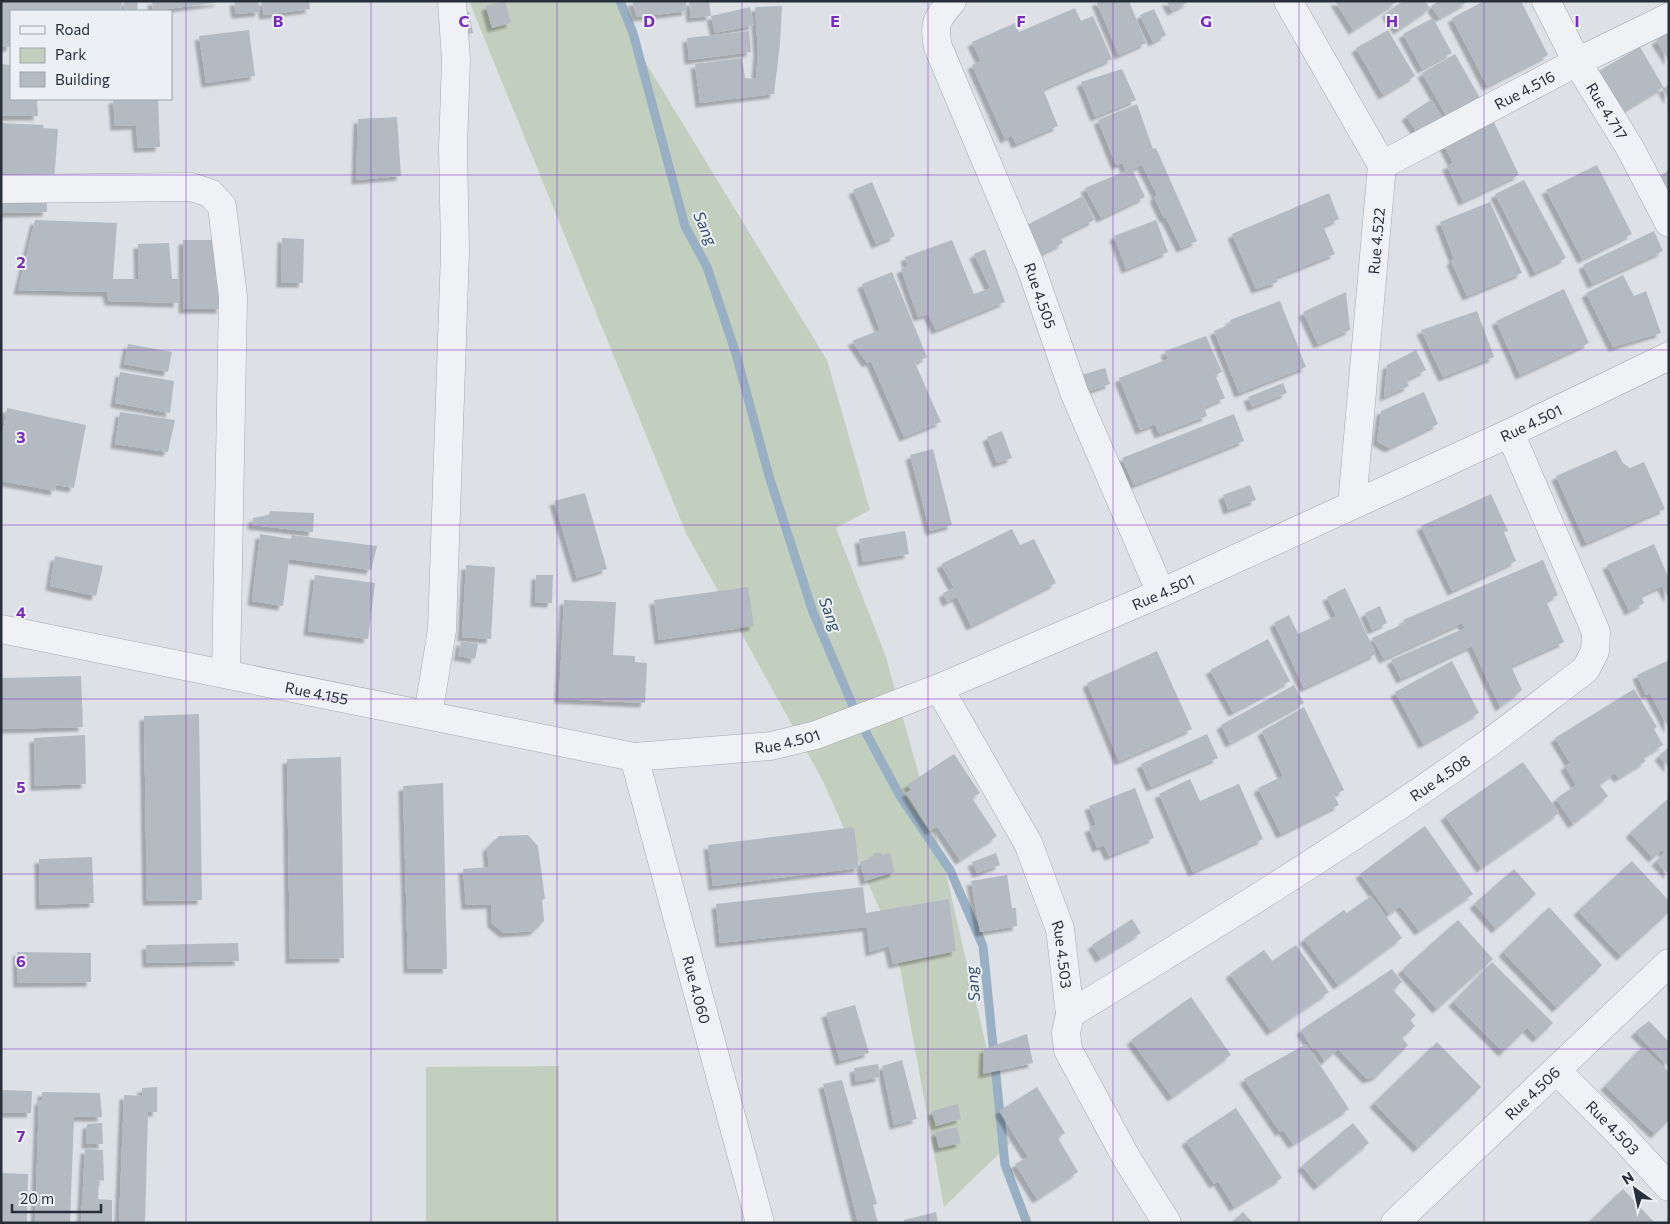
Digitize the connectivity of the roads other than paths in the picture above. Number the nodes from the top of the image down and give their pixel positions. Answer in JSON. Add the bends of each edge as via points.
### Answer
{"nodes":[{"id":1,"x":452,"y":1,"type":"edge"},
{"id":2,"x":952,"y":1,"type":"edge"},
{"id":3,"x":1288,"y":1,"type":"edge"},
{"id":4,"x":1546,"y":1,"type":"edge"},
{"id":5,"x":1669,"y":17,"type":"edge"},
{"id":6,"x":1577,"y":62,"type":"junction"},
{"id":7,"x":1382,"y":165,"type":"junction"},
{"id":8,"x":1,"y":189,"type":"edge"},
{"id":9,"x":1669,"y":223,"type":"edge"},
{"id":10,"x":1669,"y":356,"type":"edge"},
{"id":11,"x":1510,"y":433,"type":"junction"},
{"id":12,"x":1352,"y":505,"type":"junction"},
{"id":13,"x":1161,"y":593,"type":"junction"},
{"id":14,"x":1,"y":629,"type":"edge"},
{"id":15,"x":226,"y":674,"type":"junction"},
{"id":16,"x":939,"y":688,"type":"junction"},
{"id":17,"x":428,"y":715,"type":"junction"},
{"id":18,"x":634,"y":757,"type":"junction"},
{"id":19,"x":1669,"y":963,"type":"edge"},
{"id":20,"x":1070,"y":1014,"type":"junction"},
{"id":21,"x":1556,"y":1070,"type":"junction"},
{"id":22,"x":1669,"y":1187,"type":"edge"},
{"id":23,"x":760,"y":1223,"type":"edge"},
{"id":24,"x":1166,"y":1223,"type":"edge"},
{"id":25,"x":1395,"y":1223,"type":"edge"}],
"edges":[{"from":1,"to":17,"type":"street","via":[[456,60],[454,282],[442,630]]},
{"from":2,"to":13,"type":"street","name":"Rue 4.505","via":[[934,29],[938,47],[1030,265],[1074,392]]},
{"from":3,"to":7,"type":"street"},
{"from":4,"to":6,"type":"street","name":"Rue 4.717"},
{"from":5,"to":6,"type":"street","name":"Rue 4.516"},
{"from":6,"to":7,"type":"street","name":"Rue 4.516"},
{"from":6,"to":9,"type":"street","name":"Rue 4.717","via":[[1630,148]]},
{"from":7,"to":12,"type":"street","name":"Rue 4.522"},
{"from":8,"to":15,"type":"street","via":[[191,187],[210,193],[222,206],[233,297]]},
{"from":10,"to":11,"type":"street","name":"Rue 4.501"},
{"from":11,"to":12,"type":"street","name":"Rue 4.501"},
{"from":11,"to":20,"type":"street","name":"Rue 4.508","via":[[1596,632],[1595,651],[1586,669],[1476,753],[1367,828]]},
{"from":12,"to":13,"type":"street","name":"Rue 4.501"},
{"from":13,"to":16,"type":"street","name":"Rue 4.501"},
{"from":14,"to":15,"type":"street","name":"Rue 4.155"},
{"from":15,"to":17,"type":"street","name":"Rue 4.155"},
{"from":16,"to":18,"type":"street","name":"Rue 4.501","via":[[816,735],[771,746]]},
{"from":16,"to":20,"type":"street","name":"Rue 4.503","via":[[1028,843],[1060,929]]},
{"from":17,"to":18,"type":"street","name":"Rue 4.155"},
{"from":18,"to":23,"type":"street","name":"Rue 4.060"},
{"from":19,"to":21,"type":"street","name":"Rue 4.506"},
{"from":20,"to":24,"type":"street","name":"Rue 4.503","via":[[1066,1033],[1068,1050]]},
{"from":21,"to":22,"type":"street","name":"Rue 4.503"},
{"from":21,"to":25,"type":"street","name":"Rue 4.506"}]}
